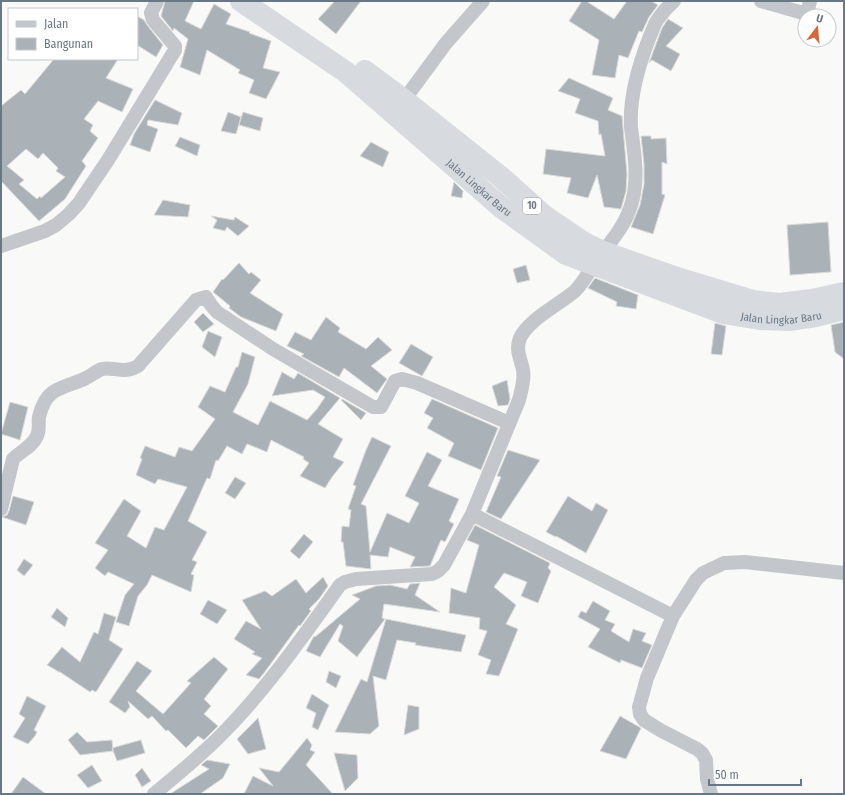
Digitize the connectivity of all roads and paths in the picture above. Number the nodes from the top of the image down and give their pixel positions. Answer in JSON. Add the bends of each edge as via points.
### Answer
{"nodes":[{"id":1,"x":157,"y":1,"type":"edge"},
{"id":2,"x":241,"y":1,"type":"edge"},
{"id":3,"x":268,"y":1,"type":"edge"},
{"id":4,"x":483,"y":1,"type":"edge"},
{"id":5,"x":674,"y":1,"type":"edge"},
{"id":6,"x":761,"y":1,"type":"edge"},
{"id":7,"x":810,"y":1,"type":"edge"},
{"id":8,"x":404,"y":100,"type":"junction"},
{"id":9,"x":1,"y":246,"type":"edge"},
{"id":10,"x":598,"y":258,"type":"junction"},
{"id":11,"x":844,"y":293,"type":"edge"},
{"id":12,"x":844,"y":309,"type":"edge"},
{"id":13,"x":509,"y":423,"type":"junction"},
{"id":14,"x":1,"y":509,"type":"edge"},
{"id":15,"x":472,"y":514,"type":"junction"},
{"id":16,"x":844,"y":573,"type":"edge"},
{"id":17,"x":673,"y":616,"type":"junction"},
{"id":18,"x":154,"y":794,"type":"edge"},
{"id":19,"x":711,"y":794,"type":"edge"}],
"edges":[{"from":1,"to":9,"type":"street","via":[[152,13],[153,20],[175,46],[175,50],[108,160],[79,203],[56,225]]},
{"from":2,"to":10,"type":"highway","name":"Jalan Lingkar Baru","number":"10","via":[[346,72],[501,206],[566,254]]},
{"from":3,"to":8,"type":"highway","name":"Jalan Lingkar Baru","number":"10"},
{"from":4,"to":8,"type":"street","via":[[446,43]]},
{"from":5,"to":10,"type":"street","via":[[657,20],[634,86],[631,126],[636,184],[627,218]]},
{"from":6,"to":7,"type":"street","via":[[803,13],[808,10]]},
{"from":8,"to":10,"type":"highway","name":"Jalan Lingkar Baru","number":"10","via":[[502,178],[543,215],[586,244]]},
{"from":10,"to":11,"type":"highway","name":"Jalan Lingkar Baru","number":"10","via":[[674,277],[753,301],[779,304]]},
{"from":10,"to":12,"type":"highway","name":"Jalan Lingkar Baru","number":"10","via":[[723,313],[760,319],[789,320]]},
{"from":10,"to":13,"type":"street","via":[[575,291],[526,329],[521,337],[518,345],[523,382],[519,400]]},
{"from":13,"to":14,"type":"street","via":[[417,383],[402,379],[395,382],[381,407],[373,407],[273,349],[217,312],[206,297],[196,300],[132,370],[101,369],[52,393],[47,398],[39,418],[37,435],[27,450],[13,459]]},
{"from":13,"to":15,"type":"street"},
{"from":15,"to":17,"type":"street"},
{"from":15,"to":18,"type":"street","via":[[444,565],[436,572],[356,579],[340,585],[279,669],[225,731]]},
{"from":16,"to":17,"type":"street","via":[[745,562],[724,563],[699,576]]},
{"from":17,"to":19,"type":"street","via":[[647,678],[639,707],[640,714],[644,720],[702,753],[706,760]]}]}
